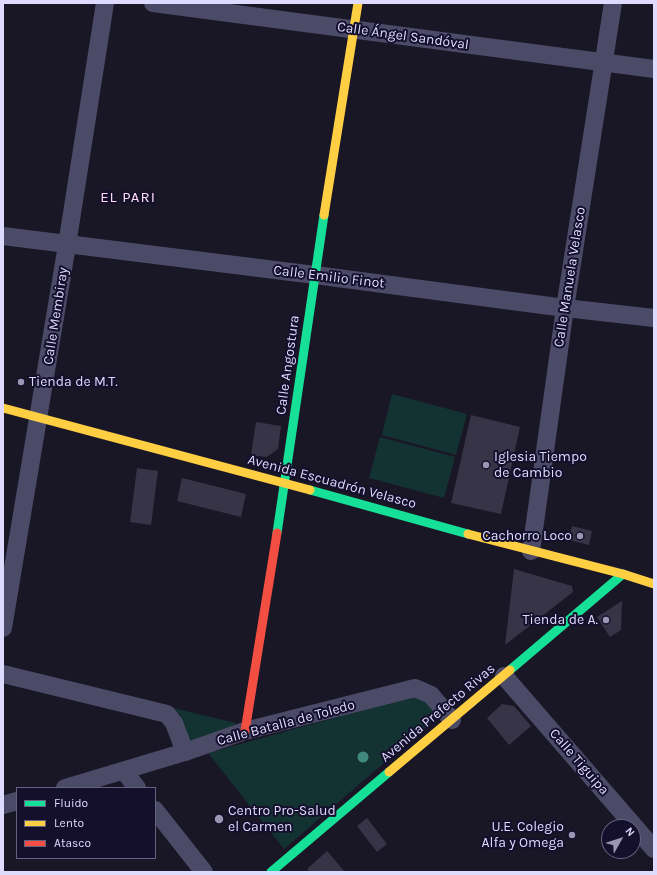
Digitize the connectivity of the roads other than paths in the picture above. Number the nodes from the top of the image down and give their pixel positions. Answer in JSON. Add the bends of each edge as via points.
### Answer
{"nodes":[{"id":1,"x":105,"y":3,"type":"edge"},
{"id":2,"x":153,"y":3,"type":"edge"},
{"id":3,"x":358,"y":3,"type":"edge"},
{"id":4,"x":613,"y":3,"type":"edge"},
{"id":5,"x":354,"y":30,"type":"junction"},
{"id":6,"x":604,"y":62,"type":"junction"},
{"id":7,"x":654,"y":69,"type":"edge"},
{"id":8,"x":3,"y":236,"type":"edge"},
{"id":9,"x":67,"y":245,"type":"junction"},
{"id":10,"x":314,"y":275,"type":"junction"},
{"id":11,"x":565,"y":308,"type":"junction"},
{"id":12,"x":654,"y":318,"type":"edge"},
{"id":13,"x":3,"y":408,"type":"edge"},
{"id":14,"x":39,"y":418,"type":"junction"},
{"id":15,"x":285,"y":483,"type":"junction"},
{"id":16,"x":531,"y":551,"type":"junction"},
{"id":17,"x":623,"y":574,"type":"junction"},
{"id":18,"x":654,"y":584,"type":"edge"},
{"id":19,"x":3,"y":628,"type":"edge"},
{"id":20,"x":3,"y":674,"type":"edge"},
{"id":21,"x":504,"y":676,"type":"junction"},
{"id":22,"x":452,"y":720,"type":"junction"},
{"id":23,"x":245,"y":731,"type":"junction"},
{"id":24,"x":186,"y":752,"type":"junction"},
{"id":25,"x":124,"y":771,"type":"junction"},
{"id":26,"x":68,"y":787,"type":"edge"},
{"id":27,"x":137,"y":787,"type":"edge"},
{"id":28,"x":16,"y":802,"type":"edge"},
{"id":29,"x":3,"y":805,"type":"edge"},
{"id":30,"x":156,"y":811,"type":"edge"},
{"id":31,"x":654,"y":849,"type":"edge"},
{"id":32,"x":204,"y":872,"type":"edge"},
{"id":33,"x":271,"y":872,"type":"edge"}],
"edges":[{"from":1,"to":9,"type":"street","name":"Calle Membiray"},
{"from":2,"to":5,"type":"street","name":"Calle Ángel Sandóval"},
{"from":3,"to":5,"type":"street","name":"Calle Angostura"},
{"from":4,"to":6,"type":"street","name":"Calle Manuela Velasco"},
{"from":5,"to":6,"type":"street","name":"Calle Ángel Sandóval"},
{"from":5,"to":10,"type":"street","name":"Calle Angostura"},
{"from":6,"to":7,"type":"street","name":"Calle Ángel Sandóval"},
{"from":6,"to":11,"type":"street","name":"Calle Manuela Velasco"},
{"from":8,"to":9,"type":"street","name":"Calle Emilio Finot"},
{"from":9,"to":10,"type":"street","name":"Calle Emilio Finot"},
{"from":9,"to":14,"type":"street","name":"Calle Membiray"},
{"from":10,"to":11,"type":"street","name":"Calle Emilio Finot"},
{"from":10,"to":15,"type":"street","name":"Calle Angostura"},
{"from":11,"to":12,"type":"street","name":"Calle Emilio Finot"},
{"from":11,"to":16,"type":"street","name":"Calle Manuela Velasco"},
{"from":13,"to":14,"type":"street","name":"Avenida Escuadrón Velasco"},
{"from":14,"to":15,"type":"street","name":"Avenida Escuadrón Velasco"},
{"from":14,"to":19,"type":"street","name":"Calle Membiray"},
{"from":15,"to":16,"type":"street","name":"Avenida Escuadrón Velasco"},
{"from":15,"to":23,"type":"street","name":"Calle Angostura"},
{"from":16,"to":17,"type":"street","name":"Avenida Escuadrón Velasco"},
{"from":17,"to":18,"type":"street","name":"Avenida Escuadrón Velasco"},
{"from":17,"to":21,"type":"street","name":"Avenida Prefecto Rivas"},
{"from":20,"to":24,"type":"street","via":[[167,714],[174,723]]},
{"from":21,"to":22,"type":"street","name":"Avenida Prefecto Rivas"},
{"from":21,"to":31,"type":"street","name":"Calle Tiguipa"},
{"from":22,"to":23,"type":"street","name":"Calle Batalla de Toledo","via":[[431,694],[415,688]]},
{"from":22,"to":33,"type":"street","name":"Avenida Prefecto Rivas"},
{"from":23,"to":24,"type":"street","name":"Calle Batalla de Toledo"},
{"from":24,"to":25,"type":"street","name":"Calle Batalla de Toledo"},
{"from":25,"to":26,"type":"street","name":"Calle Batalla de Toledo"},
{"from":25,"to":27,"type":"street"},
{"from":28,"to":29,"type":"street"},
{"from":30,"to":32,"type":"street"}]}
